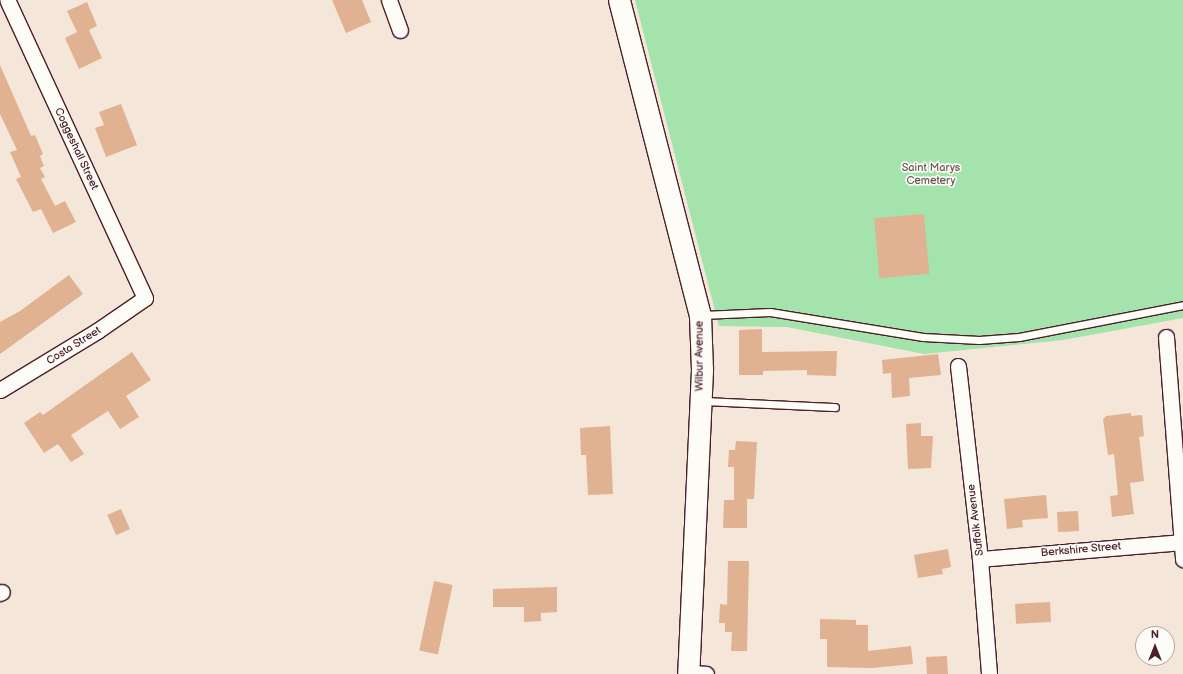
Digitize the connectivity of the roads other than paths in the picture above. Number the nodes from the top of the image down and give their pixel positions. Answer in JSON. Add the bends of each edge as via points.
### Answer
{"nodes":[{"id":1,"x":7,"y":0,"type":"edge"},
{"id":2,"x":389,"y":0,"type":"edge"},
{"id":3,"x":620,"y":0,"type":"edge"},
{"id":4,"x":400,"y":30,"type":"dead end"},
{"id":5,"x":145,"y":298,"type":"joint"},
{"id":6,"x":1183,"y":305,"type":"edge"},
{"id":7,"x":700,"y":315,"type":"junction"},
{"id":8,"x":1166,"y":336,"type":"dead end"},
{"id":9,"x":958,"y":366,"type":"dead end"},
{"id":10,"x":0,"y":390,"type":"edge"},
{"id":11,"x":700,"y":401,"type":"junction"},
{"id":12,"x":835,"y":407,"type":"dead end"},
{"id":13,"x":1181,"y":542,"type":"junction"},
{"id":14,"x":1183,"y":558,"type":"edge"},
{"id":15,"x":980,"y":559,"type":"junction"},
{"id":16,"x":694,"y":674,"type":"edge"},
{"id":17,"x":989,"y":674,"type":"edge"}],
"edges":[{"from":1,"to":5,"type":"street","name":"Coggeshall Street"},
{"from":2,"to":4,"type":"street"},
{"from":3,"to":7,"type":"street","name":"Wilbur Avenue"},
{"from":5,"to":10,"type":"street","name":"Costa Street","via":[[97,331]]},
{"from":6,"to":7,"type":"lane","via":[[1019,336],[980,340],[916,336],[770,312]]},
{"from":7,"to":11,"type":"street","name":"Wilbur Avenue"},
{"from":8,"to":13,"type":"street"},
{"from":9,"to":15,"type":"street","name":"Suffolk Avenue"},
{"from":11,"to":12,"type":"lane"},
{"from":11,"to":16,"type":"street","name":"Wilbur Avenue"},
{"from":13,"to":14,"type":"street"},
{"from":13,"to":15,"type":"street","name":"Berkshire Street"},
{"from":15,"to":17,"type":"street","name":"Suffolk Avenue"}]}
